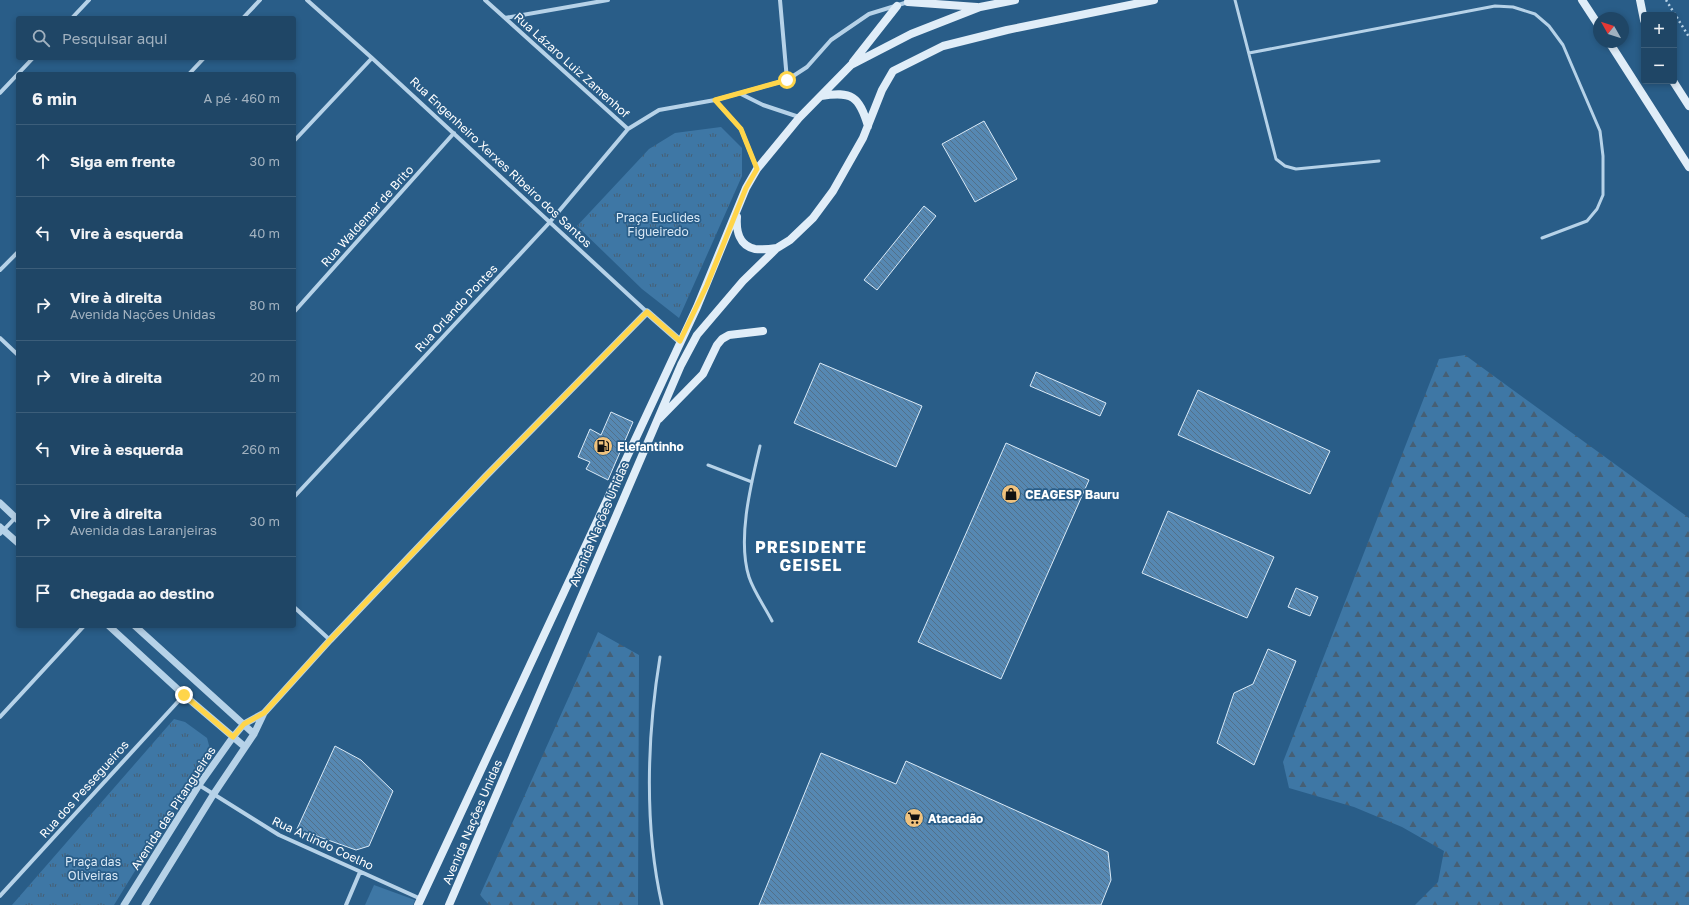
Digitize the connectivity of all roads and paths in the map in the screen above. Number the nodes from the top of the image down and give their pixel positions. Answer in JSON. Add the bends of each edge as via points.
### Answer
{"nodes":[{"id":1,"x":89,"y":0,"type":"edge"},
{"id":2,"x":260,"y":0,"type":"edge"},
{"id":3,"x":307,"y":0,"type":"edge"},
{"id":4,"x":486,"y":0,"type":"edge"},
{"id":5,"x":608,"y":0,"type":"edge"},
{"id":6,"x":780,"y":0,"type":"edge"},
{"id":7,"x":1015,"y":0,"type":"edge"},
{"id":8,"x":1154,"y":0,"type":"edge"},
{"id":9,"x":1235,"y":0,"type":"edge"},
{"id":10,"x":1582,"y":0,"type":"edge"},
{"id":11,"x":1640,"y":0,"type":"edge"},
{"id":12,"x":1666,"y":0,"type":"edge"},
{"id":13,"x":905,"y":2,"type":"edge"},
{"id":14,"x":980,"y":7,"type":"junction"},
{"id":15,"x":1642,"y":12,"type":"edge"},
{"id":16,"x":74,"y":16,"type":"edge"},
{"id":17,"x":245,"y":16,"type":"edge"},
{"id":18,"x":1593,"y":17,"type":"edge"},
{"id":19,"x":506,"y":18,"type":"junction"},
{"id":20,"x":1689,"y":37,"type":"edge"},
{"id":21,"x":1613,"y":48,"type":"edge"},
{"id":22,"x":1249,"y":53,"type":"junction"},
{"id":23,"x":372,"y":58,"type":"junction"},
{"id":24,"x":31,"y":60,"type":"edge"},
{"id":25,"x":202,"y":60,"type":"edge"},
{"id":26,"x":851,"y":65,"type":"junction"},
{"id":27,"x":20,"y":72,"type":"edge"},
{"id":28,"x":191,"y":72,"type":"edge"},
{"id":29,"x":16,"y":76,"type":"edge"},
{"id":30,"x":787,"y":80,"type":"junction"},
{"id":31,"x":1674,"y":84,"type":"edge"},
{"id":32,"x":0,"y":93,"type":"edge"},
{"id":33,"x":741,"y":94,"type":"junction"},
{"id":34,"x":821,"y":96,"type":"junction"},
{"id":35,"x":715,"y":100,"type":"junction"},
{"id":36,"x":1689,"y":106,"type":"edge"},
{"id":37,"x":799,"y":118,"type":"junction"},
{"id":38,"x":868,"y":126,"type":"junction"},
{"id":39,"x":628,"y":130,"type":"junction"},
{"id":40,"x":454,"y":134,"type":"junction"},
{"id":41,"x":296,"y":139,"type":"edge"},
{"id":42,"x":1379,"y":161,"type":"dead end"},
{"id":43,"x":1689,"y":167,"type":"edge"},
{"id":44,"x":757,"y":169,"type":"junction"},
{"id":45,"x":746,"y":188,"type":"junction"},
{"id":46,"x":549,"y":222,"type":"junction"},
{"id":47,"x":1542,"y":238,"type":"dead end"},
{"id":48,"x":777,"y":248,"type":"junction"},
{"id":49,"x":16,"y":254,"type":"edge"},
{"id":50,"x":0,"y":270,"type":"edge"},
{"id":51,"x":296,"y":310,"type":"edge"},
{"id":52,"x":647,"y":312,"type":"junction"},
{"id":53,"x":763,"y":331,"type":"dead end"},
{"id":54,"x":0,"y":338,"type":"edge"},
{"id":55,"x":680,"y":341,"type":"junction"},
{"id":56,"x":16,"y":353,"type":"edge"},
{"id":57,"x":656,"y":423,"type":"junction"},
{"id":58,"x":760,"y":446,"type":"dead end"},
{"id":59,"x":708,"y":466,"type":"dead end"},
{"id":60,"x":752,"y":482,"type":"junction"},
{"id":61,"x":296,"y":495,"type":"edge"},
{"id":62,"x":0,"y":503,"type":"edge"},
{"id":63,"x":16,"y":517,"type":"edge"},
{"id":64,"x":16,"y":519,"type":"edge"},
{"id":65,"x":1,"y":530,"type":"edge"},
{"id":66,"x":16,"y":541,"type":"edge"},
{"id":67,"x":296,"y":608,"type":"edge"},
{"id":68,"x":772,"y":621,"type":"dead end"},
{"id":69,"x":82,"y":628,"type":"edge"},
{"id":70,"x":111,"y":628,"type":"edge"},
{"id":71,"x":137,"y":628,"type":"edge"},
{"id":72,"x":330,"y":640,"type":"junction"},
{"id":73,"x":660,"y":657,"type":"dead end"},
{"id":74,"x":184,"y":695,"type":"junction"},
{"id":75,"x":264,"y":713,"type":"junction"},
{"id":76,"x":0,"y":717,"type":"edge"},
{"id":77,"x":244,"y":724,"type":"junction"},
{"id":78,"x":254,"y":734,"type":"junction"},
{"id":79,"x":233,"y":737,"type":"junction"},
{"id":80,"x":245,"y":747,"type":"junction"},
{"id":81,"x":200,"y":785,"type":"junction"},
{"id":82,"x":213,"y":795,"type":"junction"},
{"id":83,"x":360,"y":872,"type":"junction"},
{"id":84,"x":0,"y":896,"type":"edge"},
{"id":85,"x":420,"y":902,"type":"edge"},
{"id":86,"x":451,"y":904,"type":"edge"},
{"id":87,"x":124,"y":905,"type":"edge"},
{"id":88,"x":144,"y":905,"type":"edge"},
{"id":89,"x":346,"y":905,"type":"edge"},
{"id":90,"x":662,"y":905,"type":"edge"}],
"edges":[{"from":1,"to":16,"type":"street"},
{"from":2,"to":17,"type":"street"},
{"from":3,"to":23,"type":"street","name":"Rua Engenheiro Xerxes Ribeiro dos Santos"},
{"from":4,"to":19,"type":"street","name":"Rua Lázaro Luiz Zamenhof"},
{"from":5,"to":19,"type":"street"},
{"from":6,"to":30,"type":"street"},
{"from":7,"to":14,"type":"main road","name":"Avenida Nações Unidas"},
{"from":8,"to":38,"type":"main road","name":"Avenida Nações Unidas","via":[[942,46],[893,71],[882,90]]},
{"from":9,"to":22,"type":"lane"},
{"from":10,"to":18,"type":"main road"},
{"from":11,"to":15,"type":"main road"},
{"from":12,"to":20,"type":"path"},
{"from":13,"to":14,"type":"main road"},
{"from":13,"to":26,"type":"main road"},
{"from":13,"to":30,"type":"street","name":"Rua Orlando Pontes","via":[[869,14],[831,40],[807,67]]},
{"from":14,"to":26,"type":"main road","name":"Avenida Nações Unidas","via":[[911,34]]},
{"from":19,"to":39,"type":"street","name":"Rua Lázaro Luiz Zamenhof"},
{"from":21,"to":43,"type":"main road"},
{"from":22,"to":42,"type":"lane","via":[[1276,159],[1285,166],[1296,169]]},
{"from":22,"to":47,"type":"lane","via":[[1495,6],[1513,7],[1534,14],[1549,26],[1564,45],[1600,130],[1603,156],[1603,195],[1598,209],[1587,221]]},
{"from":23,"to":40,"type":"street","name":"Rua Engenheiro Xerxes Ribeiro dos Santos"},
{"from":23,"to":41,"type":"street"},
{"from":24,"to":27,"type":"street"},
{"from":25,"to":28,"type":"street"},
{"from":26,"to":34,"type":"main road","name":"Avenida Nações Unidas"},
{"from":29,"to":32,"type":"street"},
{"from":30,"to":33,"type":"street","name":"Rua Orlando Pontes"},
{"from":31,"to":36,"type":"main road"},
{"from":33,"to":35,"type":"street","name":"Rua Orlando Pontes"},
{"from":33,"to":37,"type":"street"},
{"from":34,"to":37,"type":"main road","name":"Avenida Nações Unidas"},
{"from":34,"to":38,"type":"main road","via":[[840,93],[854,98],[863,111]]},
{"from":35,"to":39,"type":"street","name":"Rua Orlando Pontes","via":[[659,110]]},
{"from":35,"to":44,"type":"street","via":[[741,129]]},
{"from":37,"to":44,"type":"main road","name":"Avenida Nações Unidas"},
{"from":38,"to":48,"type":"main road","name":"Avenida Nações Unidas","via":[[857,151],[813,218],[790,240]]},
{"from":39,"to":46,"type":"street","name":"Rua Orlando Pontes"},
{"from":40,"to":46,"type":"street","name":"Rua Engenheiro Xerxes Ribeiro dos Santos"},
{"from":40,"to":51,"type":"street","name":"Rua Waldemar de Brito"},
{"from":44,"to":45,"type":"main road","name":"Avenida Nações Unidas"},
{"from":45,"to":48,"type":"main road","via":[[736,218],[737,234],[744,243],[754,249]]},
{"from":45,"to":55,"type":"main road","name":"Avenida Nações Unidas","via":[[707,285]]},
{"from":46,"to":52,"type":"street","name":"Rua Engenheiro Xerxes Ribeiro dos Santos"},
{"from":46,"to":61,"type":"street","name":"Rua Orlando Pontes"},
{"from":48,"to":57,"type":"main road","name":"Avenida Nações Unidas","via":[[743,281],[698,335],[681,365]]},
{"from":49,"to":50,"type":"street"},
{"from":52,"to":55,"type":"street","name":"Rua Engenheiro Xerxes Ribeiro dos Santos"},
{"from":52,"to":72,"type":"street","name":"Avenida das Pitangueiras"},
{"from":53,"to":57,"type":"main road","via":[[729,335],[722,339],[703,374]]},
{"from":54,"to":56,"type":"street"},
{"from":55,"to":85,"type":"main road","name":"Avenida Nações Unidas"},
{"from":57,"to":86,"type":"main road","name":"Avenida Nações Unidas"},
{"from":58,"to":60,"type":"lane"},
{"from":59,"to":60,"type":"lane"},
{"from":60,"to":68,"type":"lane","via":[[747,503],[745,551],[749,578]]},
{"from":62,"to":63,"type":"street"},
{"from":64,"to":65,"type":"street"},
{"from":65,"to":66,"type":"street"},
{"from":67,"to":72,"type":"street"},
{"from":69,"to":76,"type":"street"},
{"from":70,"to":74,"type":"street"},
{"from":71,"to":77,"type":"street"},
{"from":72,"to":75,"type":"street","name":"Avenida das Pitangueiras"},
{"from":73,"to":90,"type":"lane","via":[[650,734],[650,806],[657,883]]},
{"from":74,"to":79,"type":"street"},
{"from":74,"to":84,"type":"street","name":"Rua dos Pessegueiros"},
{"from":75,"to":77,"type":"street","name":"Avenida das Pitangueiras"},
{"from":75,"to":78,"type":"street","name":"Avenida das Pitangueiras"},
{"from":77,"to":78,"type":"street"},
{"from":77,"to":79,"type":"street","name":"Avenida das Pitangueiras"},
{"from":78,"to":80,"type":"street","name":"Avenida das Pitangueiras"},
{"from":79,"to":80,"type":"street"},
{"from":79,"to":81,"type":"street","name":"Avenida das Pitangueiras"},
{"from":80,"to":82,"type":"street","name":"Avenida das Pitangueiras"},
{"from":81,"to":82,"type":"street","name":"Rua Arlindo Coelho"},
{"from":81,"to":87,"type":"street","name":"Avenida das Pitangueiras"},
{"from":82,"to":83,"type":"street","name":"Rua Arlindo Coelho","via":[[279,835]]},
{"from":82,"to":88,"type":"street","name":"Avenida das Pitangueiras"},
{"from":83,"to":85,"type":"street","name":"Rua Arlindo Coelho"},
{"from":83,"to":89,"type":"street"}]}
